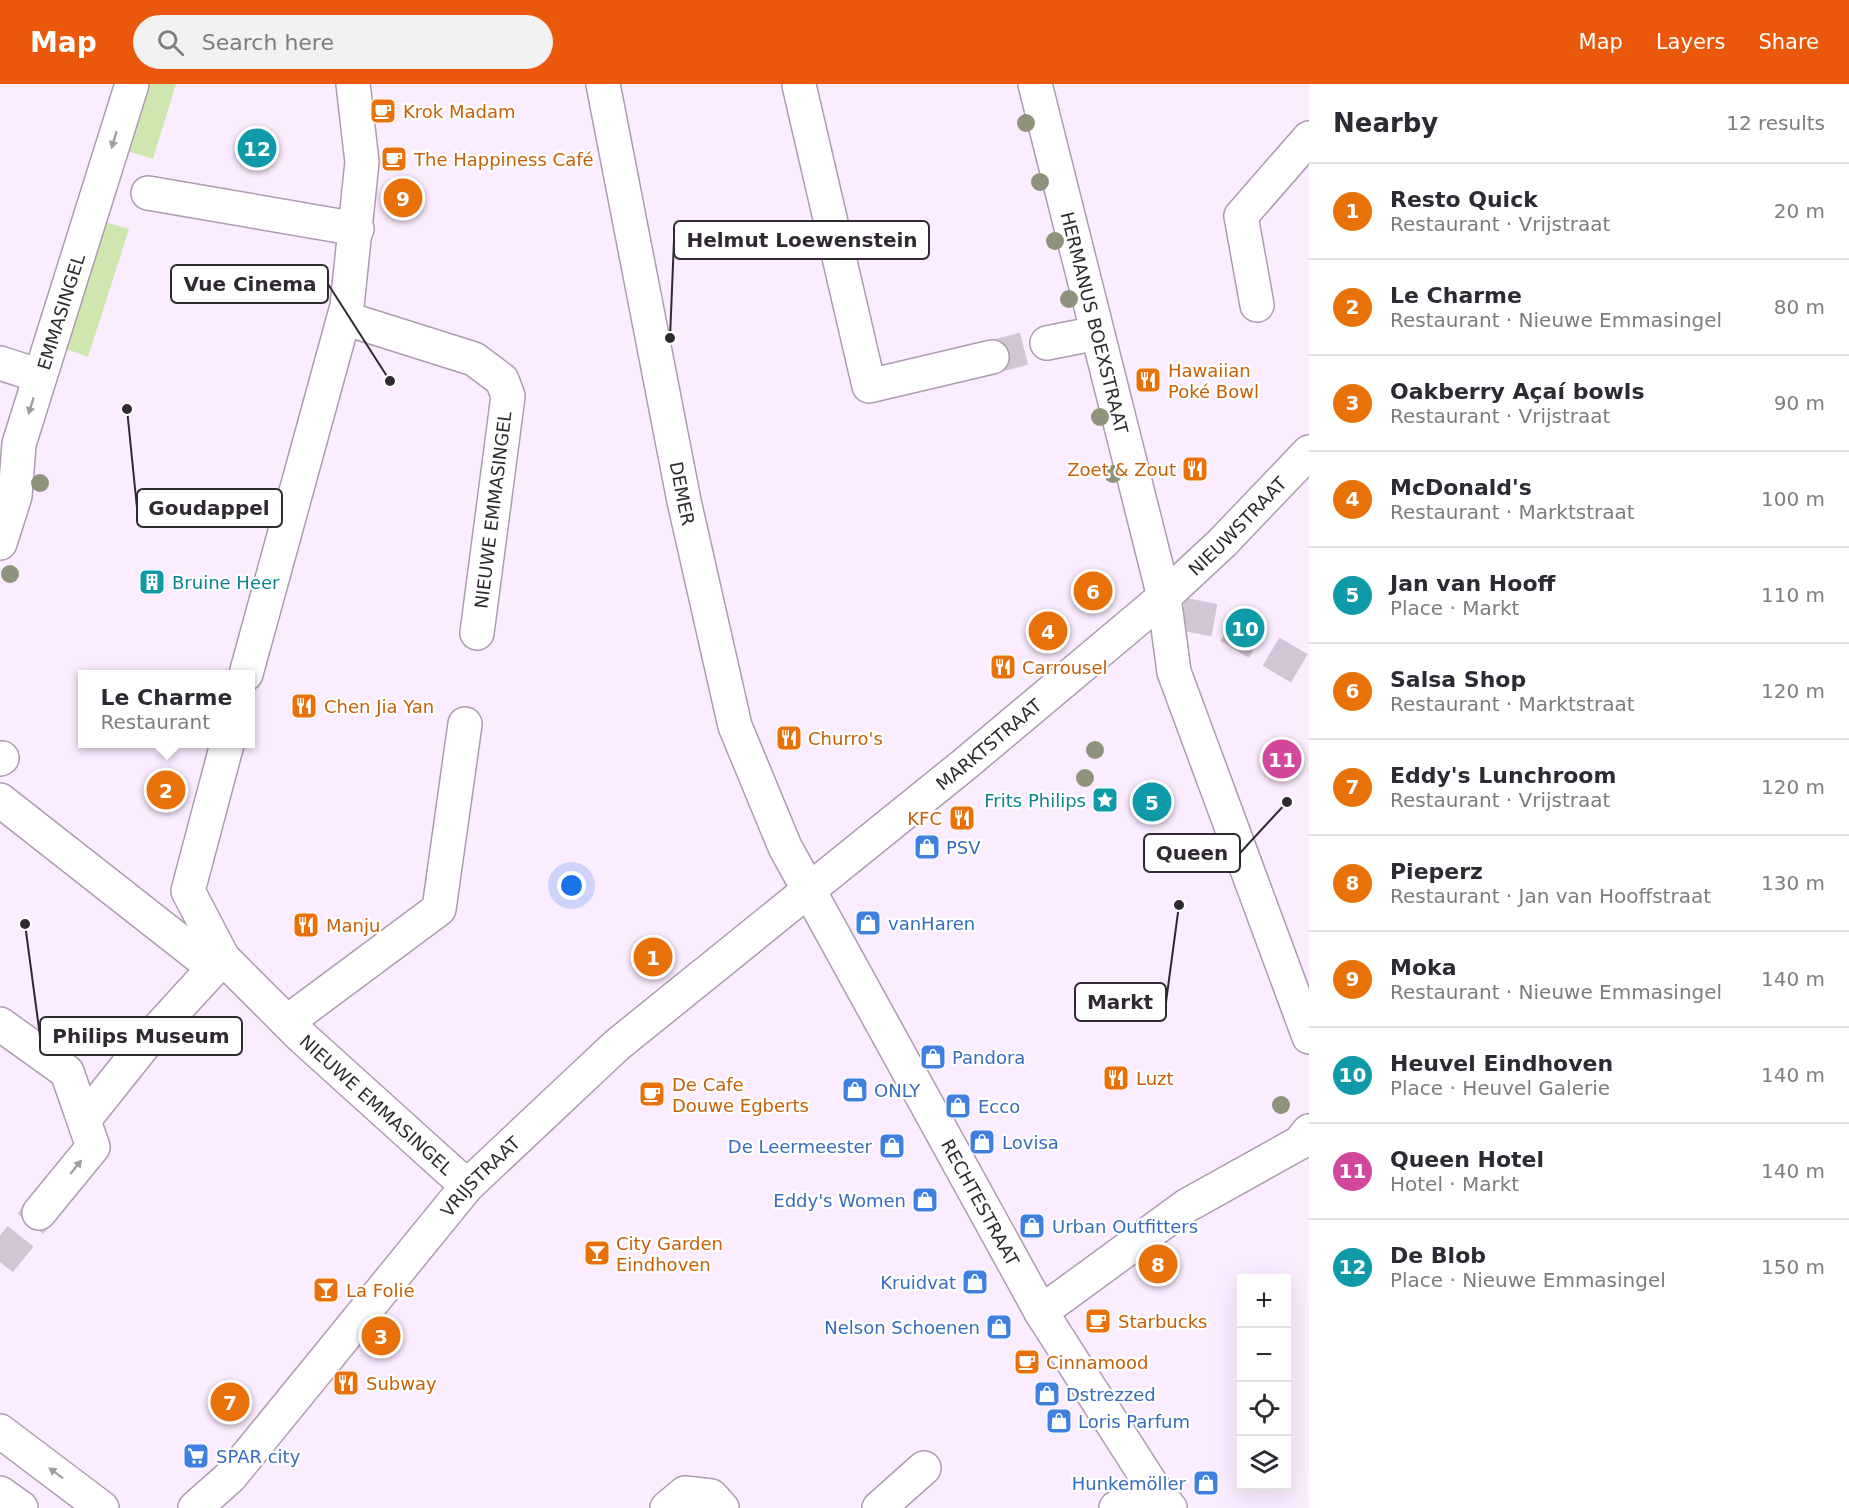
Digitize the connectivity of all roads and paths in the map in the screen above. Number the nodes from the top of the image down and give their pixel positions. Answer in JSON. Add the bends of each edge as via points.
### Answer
{"nodes":[{"id":1,"x":132,"y":84,"type":"edge"},
{"id":2,"x":354,"y":84,"type":"edge"},
{"id":3,"x":603,"y":84,"type":"edge"},
{"id":4,"x":1035,"y":84,"type":"edge"},
{"id":5,"x":799,"y":85,"type":"edge"},
{"id":6,"x":1309,"y":138,"type":"edge"},
{"id":7,"x":148,"y":193,"type":"dead end"},
{"id":8,"x":357,"y":229,"type":"junction"},
{"id":9,"x":1257,"y":305,"type":"dead end"},
{"id":10,"x":344,"y":318,"type":"junction"},
{"id":11,"x":1097,"y":333,"type":"junction"},
{"id":12,"x":1047,"y":343,"type":"tunnel mouth"},
{"id":13,"x":992,"y":357,"type":"tunnel mouth"},
{"id":14,"x":0,"y":363,"type":"edge"},
{"id":15,"x":40,"y":376,"type":"junction"},
{"id":16,"x":1309,"y":452,"type":"edge"},
{"id":17,"x":0,"y":543,"type":"edge"},
{"id":18,"x":1173,"y":606,"type":"junction"},
{"id":19,"x":477,"y":633,"type":"dead end"},
{"id":20,"x":247,"y":670,"type":"edge"},
{"id":21,"x":465,"y":724,"type":"dead end"},
{"id":22,"x":226,"y":748,"type":"edge"},
{"id":23,"x":0,"y":800,"type":"edge"},
{"id":24,"x":808,"y":889,"type":"junction"},
{"id":25,"x":219,"y":963,"type":"junction"},
{"id":26,"x":287,"y":1022,"type":"junction"},
{"id":27,"x":0,"y":1024,"type":"edge"},
{"id":28,"x":1309,"y":1037,"type":"edge"},
{"id":29,"x":84,"y":1120,"type":"junction"},
{"id":30,"x":1309,"y":1131,"type":"edge"},
{"id":31,"x":467,"y":1186,"type":"junction"},
{"id":32,"x":39,"y":1213,"type":"tunnel mouth"},
{"id":33,"x":1041,"y":1312,"type":"junction"},
{"id":34,"x":0,"y":1431,"type":"edge"},
{"id":35,"x":924,"y":1468,"type":"dead end"},
{"id":36,"x":0,"y":1493,"type":"edge"},
{"id":37,"x":1161,"y":1497,"type":"edge"},
{"id":38,"x":21,"y":1508,"type":"edge"},
{"id":39,"x":102,"y":1508,"type":"edge"},
{"id":40,"x":195,"y":1508,"type":"edge"},
{"id":41,"x":667,"y":1508,"type":"edge"},
{"id":42,"x":722,"y":1508,"type":"edge"},
{"id":43,"x":879,"y":1508,"type":"edge"},
{"id":44,"x":1116,"y":1508,"type":"edge"}],
"edges":[{"from":1,"to":15,"type":"street","name":"EMMASINGEL","one_way":true},
{"from":2,"to":8,"type":"street","via":[[362,162]]},
{"from":3,"to":24,"type":"street","name":"DEMER","via":[[684,501],[735,726],[785,847]]},
{"from":4,"to":11,"type":"street","name":"HERMANUS BOEXSTRAAT"},
{"from":5,"to":13,"type":"street","via":[[869,387]]},
{"from":6,"to":9,"type":"street","via":[[1240,216]]},
{"from":7,"to":8,"type":"street"},
{"from":8,"to":10,"type":"street"},
{"from":10,"to":19,"type":"street","name":"NIEUWE EMMASINGEL","via":[[474,359],[502,380],[508,396]]},
{"from":10,"to":20,"type":"street"},
{"from":11,"to":12,"type":"street"},
{"from":11,"to":18,"type":"street","name":"HERMANUS BOEXSTRAAT"},
{"from":14,"to":15,"type":"street"},
{"from":15,"to":17,"type":"street","name":"EMMASINGEL","one_way":true,"via":[[19,444],[15,496]]},
{"from":16,"to":18,"type":"street","name":"NIEUWSTRAAT","via":[[1222,543]]},
{"from":18,"to":24,"type":"street","name":"MARKTSTRAAT"},
{"from":18,"to":28,"type":"street","name":"HERMANUS BOEXSTRAAT","via":[[1174,672]]},
{"from":21,"to":26,"type":"street","name":"NIEUWE EMMASINGEL","via":[[439,909]]},
{"from":22,"to":25,"type":"street","name":"NIEUWE EMMASINGEL","via":[[188,891]]},
{"from":23,"to":25,"type":"street"},
{"from":24,"to":31,"type":"street","name":"VRIJSTRAAT","via":[[616,1045]]},
{"from":24,"to":33,"type":"street","name":"RECHTESTRAAT"},
{"from":25,"to":26,"type":"street","name":"NIEUWE EMMASINGEL"},
{"from":25,"to":29,"type":"street","via":[[147,1041]]},
{"from":26,"to":31,"type":"street","name":"NIEUWE EMMASINGEL"},
{"from":27,"to":29,"type":"street","via":[[68,1072]]},
{"from":32,"to":29,"type":"street","one_way":true,"via":[[93,1147]]},
{"from":30,"to":33,"type":"street","via":[[1299,1143],[1186,1206]]},
{"from":31,"to":40,"type":"street","name":"VRIJSTRAAT","via":[[230,1477]]},
{"from":33,"to":37,"type":"street","name":"RECHTESTRAAT"},
{"from":39,"to":34,"type":"street","one_way":true},
{"from":35,"to":43,"type":"street"},
{"from":36,"to":38,"type":"street"},
{"from":37,"to":44,"type":"street"},
{"from":41,"to":42,"type":"street","via":[[685,1493],[711,1496]]}]}
